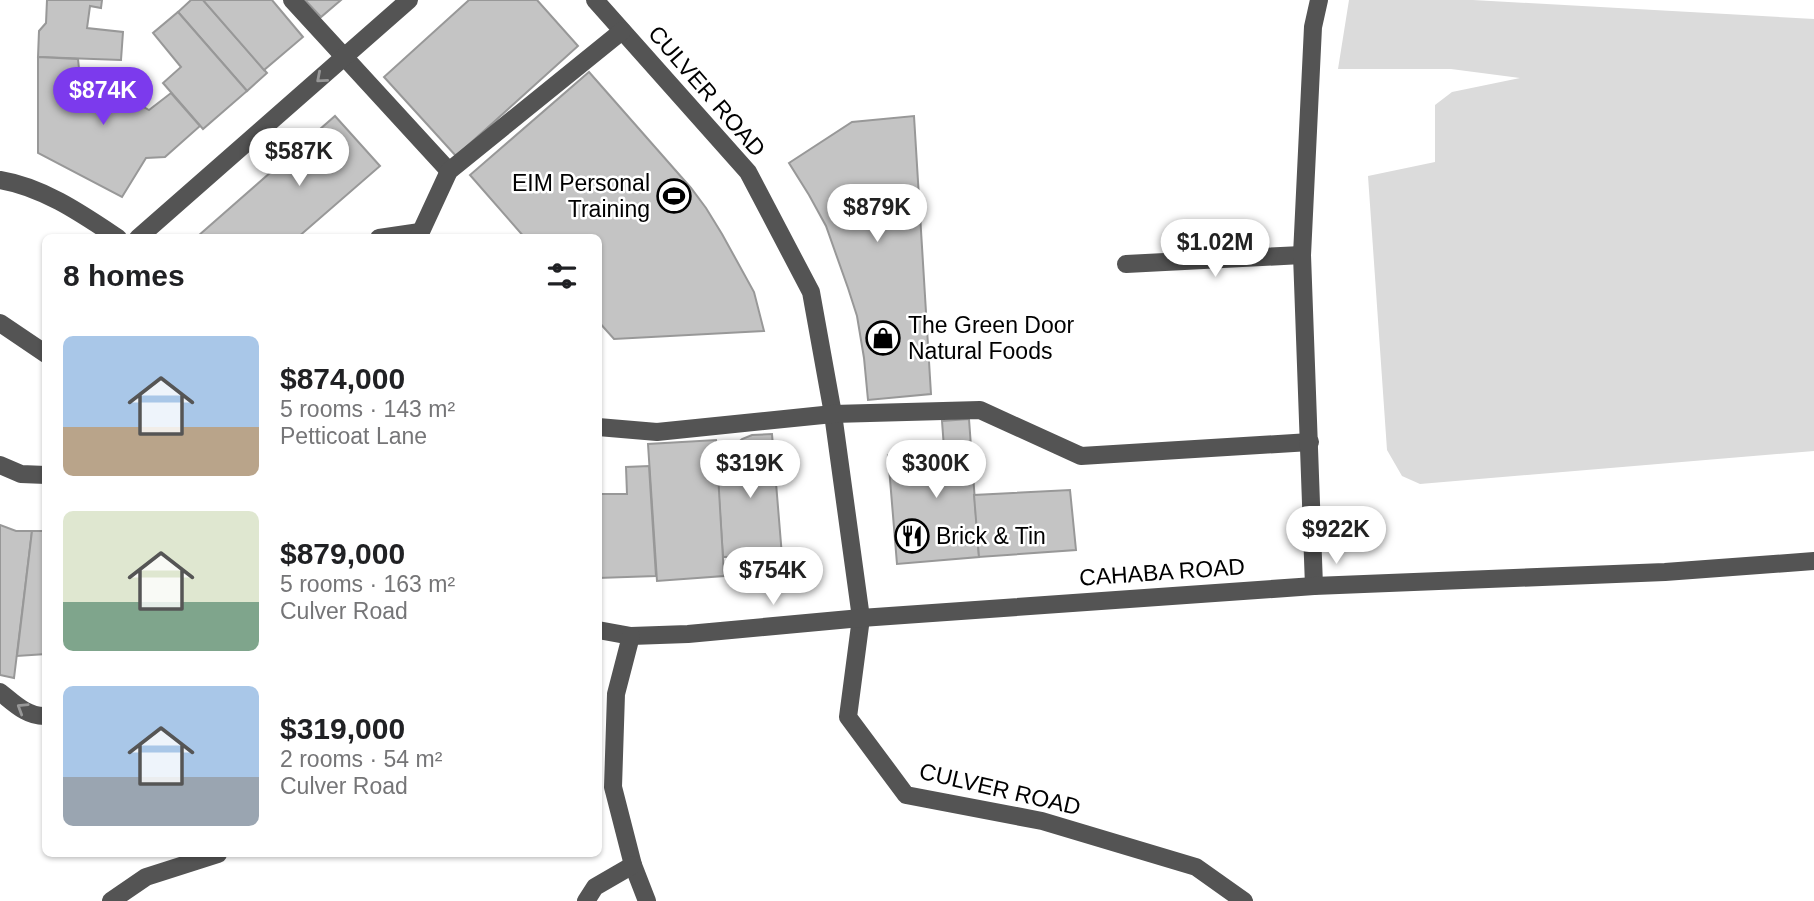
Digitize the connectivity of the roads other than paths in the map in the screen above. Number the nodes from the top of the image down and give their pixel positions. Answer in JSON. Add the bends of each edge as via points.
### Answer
{"nodes":[{"id":1,"x":292,"y":0,"type":"edge"},
{"id":2,"x":409,"y":0,"type":"edge"},
{"id":3,"x":595,"y":0,"type":"edge"},
{"id":4,"x":1318,"y":0,"type":"edge"},
{"id":5,"x":622,"y":31,"type":"junction"},
{"id":6,"x":345,"y":57,"type":"junction"},
{"id":7,"x":449,"y":171,"type":"junction"},
{"id":8,"x":0,"y":180,"type":"edge"},
{"id":9,"x":112,"y":234,"type":"edge"},
{"id":10,"x":143,"y":234,"type":"edge"},
{"id":11,"x":419,"y":234,"type":"edge"},
{"id":12,"x":1302,"y":255,"type":"junction"},
{"id":13,"x":1126,"y":264,"type":"dead end"},
{"id":14,"x":0,"y":323,"type":"edge"},
{"id":15,"x":42,"y":351,"type":"edge"},
{"id":16,"x":833,"y":414,"type":"junction"},
{"id":17,"x":602,"y":427,"type":"edge"},
{"id":18,"x":1310,"y":442,"type":"junction"},
{"id":19,"x":0,"y":465,"type":"edge"},
{"id":20,"x":42,"y":475,"type":"edge"},
{"id":21,"x":1814,"y":561,"type":"edge"},
{"id":22,"x":1314,"y":586,"type":"junction"},
{"id":23,"x":861,"y":618,"type":"junction"},
{"id":24,"x":602,"y":631,"type":"edge"},
{"id":25,"x":631,"y":636,"type":"junction"},
{"id":26,"x":0,"y":692,"type":"edge"},
{"id":27,"x":42,"y":716,"type":"edge"},
{"id":28,"x":209,"y":857,"type":"edge"},
{"id":29,"x":633,"y":865,"type":"junction"},
{"id":30,"x":111,"y":901,"type":"edge"},
{"id":31,"x":586,"y":901,"type":"edge"},
{"id":32,"x":648,"y":901,"type":"edge"},
{"id":33,"x":1244,"y":901,"type":"edge"}],
"edges":[{"from":1,"to":6,"type":"street"},
{"from":2,"to":6,"type":"street"},
{"from":3,"to":5,"type":"street","name":"CULVER ROAD"},
{"from":4,"to":12,"type":"street"},
{"from":5,"to":7,"type":"street"},
{"from":5,"to":16,"type":"street","name":"CULVER ROAD","via":[[748,172],[811,292]]},
{"from":6,"to":7,"type":"street"},
{"from":6,"to":10,"type":"street","one_way":true},
{"from":7,"to":11,"type":"street"},
{"from":8,"to":9,"type":"street","via":[[19,183],[74,209]]},
{"from":12,"to":13,"type":"street"},
{"from":12,"to":18,"type":"street"},
{"from":14,"to":15,"type":"street"},
{"from":16,"to":17,"type":"street","via":[[657,432]]},
{"from":16,"to":18,"type":"street","via":[[980,410],[1082,456]]},
{"from":16,"to":23,"type":"street","name":"CULVER ROAD"},
{"from":18,"to":22,"type":"street"},
{"from":19,"to":20,"type":"street","via":[[21,474]]},
{"from":21,"to":22,"type":"street","name":"CAHABA ROAD","via":[[1665,572]]},
{"from":22,"to":23,"type":"street","name":"CAHABA ROAD"},
{"from":23,"to":25,"type":"street","name":"CAHABA ROAD"},
{"from":23,"to":33,"type":"street","name":"CULVER ROAD","via":[[848,717],[906,795],[1042,821],[1196,867]]},
{"from":24,"to":25,"type":"street","name":"CAHABA ROAD"},
{"from":25,"to":29,"type":"street","via":[[616,694],[613,787]]},
{"from":27,"to":26,"type":"street","one_way":true,"via":[[22,709]]},
{"from":28,"to":30,"type":"street","via":[[146,877]]},
{"from":29,"to":31,"type":"street","via":[[595,887]]},
{"from":29,"to":32,"type":"street"}]}
